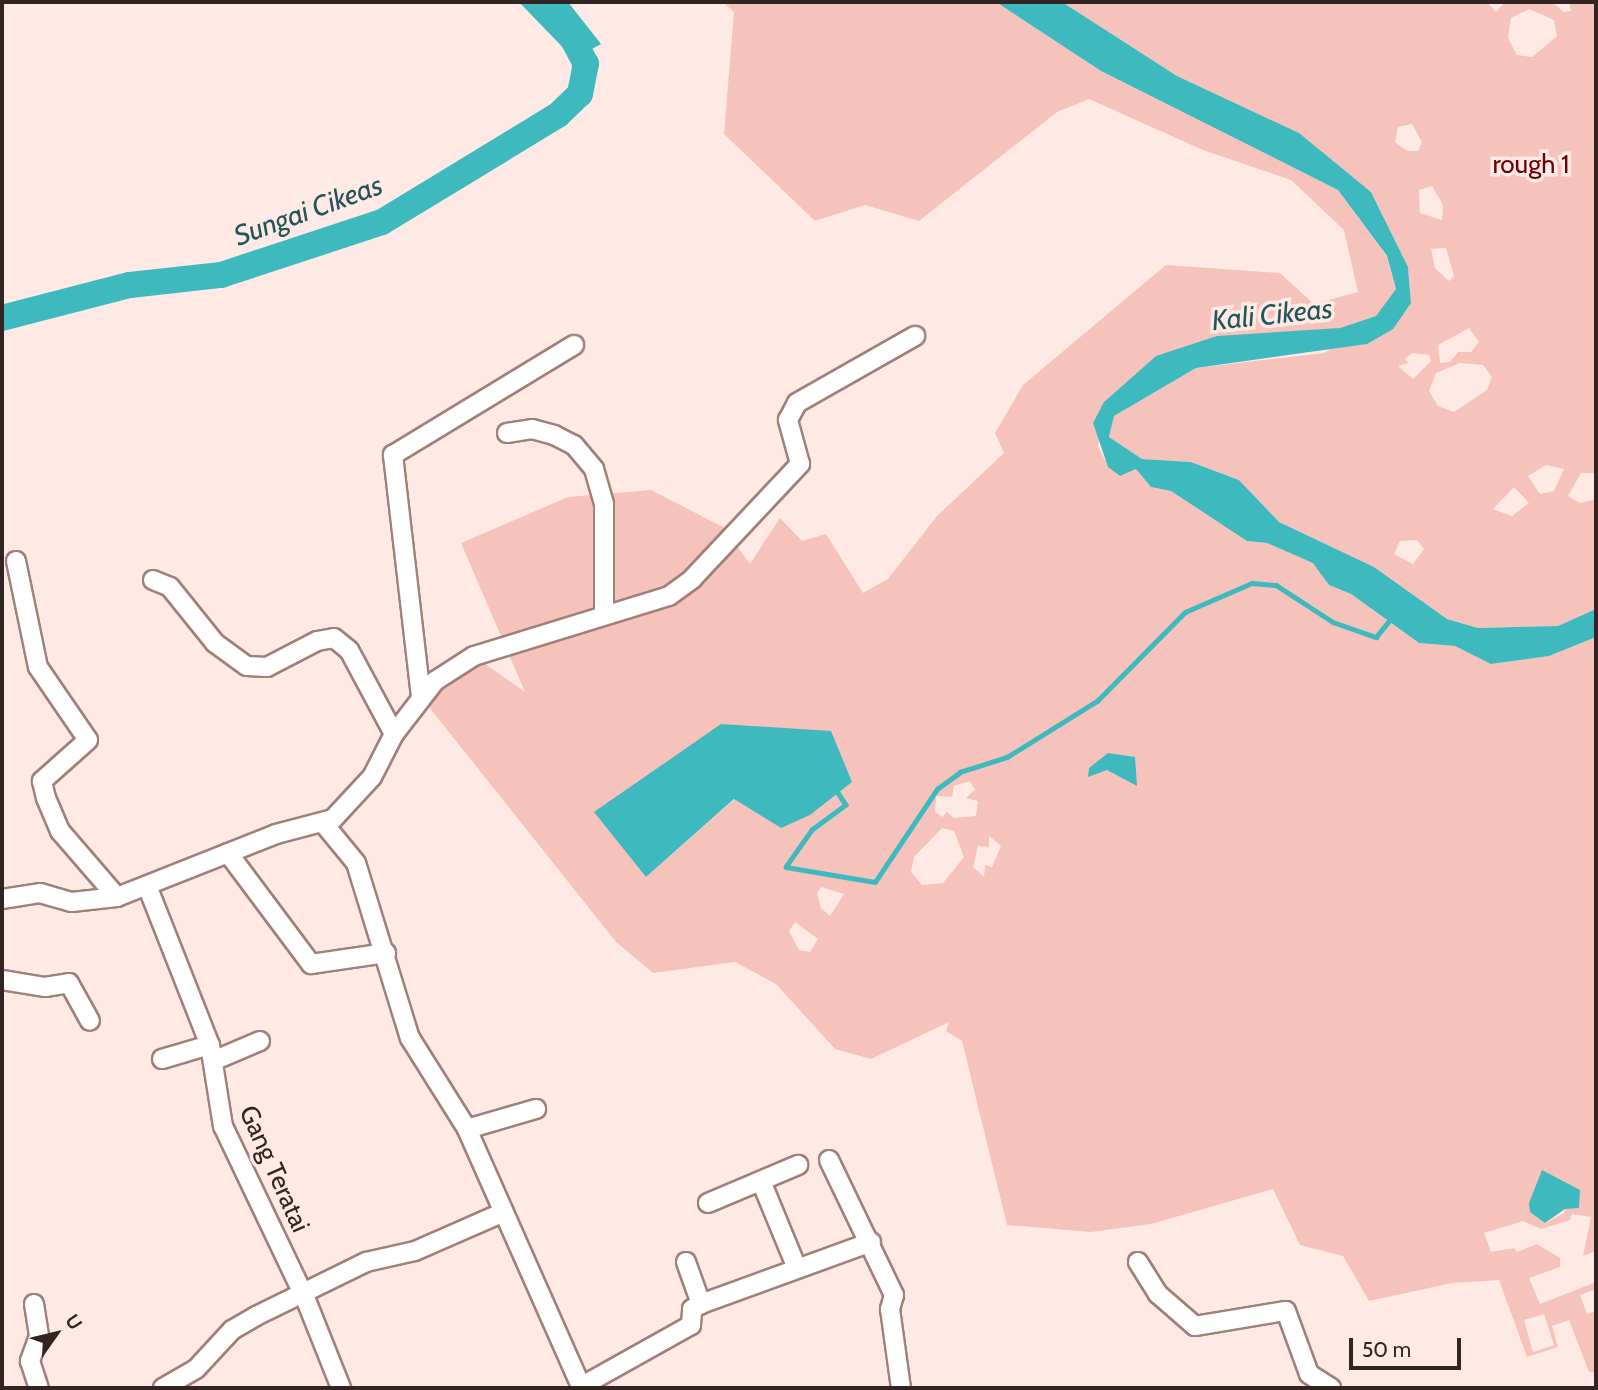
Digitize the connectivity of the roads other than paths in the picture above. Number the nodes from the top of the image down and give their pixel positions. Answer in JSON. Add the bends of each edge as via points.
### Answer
{"nodes":[{"id":1,"x":915,"y":335,"type":"dead end"},
{"id":2,"x":574,"y":345,"type":"dead end"},
{"id":3,"x":507,"y":433,"type":"dead end"},
{"id":4,"x":16,"y":561,"type":"dead end"},
{"id":5,"x":153,"y":580,"type":"dead end"},
{"id":6,"x":604,"y":614,"type":"junction"},
{"id":7,"x":421,"y":697,"type":"junction"},
{"id":8,"x":394,"y":734,"type":"junction"},
{"id":9,"x":324,"y":824,"type":"junction"},
{"id":10,"x":228,"y":853,"type":"junction"},
{"id":11,"x":148,"y":888,"type":"junction"},
{"id":12,"x":117,"y":897,"type":"junction"},
{"id":13,"x":2,"y":899,"type":"edge"},
{"id":14,"x":386,"y":953,"type":"junction"},
{"id":15,"x":2,"y":980,"type":"edge"},
{"id":16,"x":90,"y":1021,"type":"dead end"},
{"id":17,"x":260,"y":1041,"type":"dead end"},
{"id":18,"x":212,"y":1053,"type":"junction"},
{"id":19,"x":162,"y":1059,"type":"dead end"},
{"id":20,"x":536,"y":1109,"type":"dead end"},
{"id":21,"x":467,"y":1129,"type":"junction"},
{"id":22,"x":830,"y":1160,"type":"dead end"},
{"id":23,"x":798,"y":1165,"type":"dead end"},
{"id":24,"x":761,"y":1181,"type":"junction"},
{"id":25,"x":708,"y":1203,"type":"dead end"},
{"id":26,"x":504,"y":1212,"type":"junction"},
{"id":27,"x":871,"y":1242,"type":"junction"},
{"id":28,"x":685,"y":1262,"type":"dead end"},
{"id":29,"x":1138,"y":1262,"type":"dead end"},
{"id":30,"x":796,"y":1266,"type":"junction"},
{"id":31,"x":303,"y":1293,"type":"junction"},
{"id":32,"x":34,"y":1304,"type":"dead end"},
{"id":33,"x":701,"y":1304,"type":"junction"},
{"id":34,"x":582,"y":1387,"type":"edge"},
{"id":35,"x":39,"y":1388,"type":"edge"},
{"id":36,"x":163,"y":1388,"type":"edge"},
{"id":37,"x":341,"y":1388,"type":"edge"},
{"id":38,"x":901,"y":1388,"type":"edge"},
{"id":39,"x":1331,"y":1388,"type":"edge"}],
"edges":[{"from":1,"to":6,"type":"street","via":[[797,403],[788,420],[800,464],[692,579],[670,596]]},
{"from":2,"to":7,"type":"street","via":[[393,455]]},
{"from":3,"to":6,"type":"street","via":[[532,429],[554,435],[574,445],[594,469],[604,504]]},
{"from":4,"to":12,"type":"street","via":[[38,667],[88,740],[42,781],[46,798],[72,848]]},
{"from":5,"to":8,"type":"street","via":[[170,587],[215,643],[247,666],[267,667],[317,641],[334,638],[349,650]]},
{"from":6,"to":7,"type":"street","via":[[556,635],[474,656]]},
{"from":7,"to":8,"type":"street"},
{"from":8,"to":9,"type":"street","via":[[372,777]]},
{"from":9,"to":10,"type":"street"},
{"from":9,"to":14,"type":"street","via":[[356,863]]},
{"from":10,"to":11,"type":"street"},
{"from":10,"to":14,"type":"street","via":[[311,964]]},
{"from":11,"to":12,"type":"street"},
{"from":11,"to":18,"type":"street","name":"Gang Teratai"},
{"from":12,"to":13,"type":"street","via":[[72,902],[30,893]]},
{"from":14,"to":21,"type":"street","via":[[410,1038]]},
{"from":15,"to":16,"type":"street","via":[[46,987],[69,983]]},
{"from":17,"to":18,"type":"street"},
{"from":18,"to":19,"type":"street"},
{"from":18,"to":31,"type":"street","name":"Gang Teratai","via":[[223,1126]]},
{"from":20,"to":21,"type":"street"},
{"from":21,"to":26,"type":"street"},
{"from":22,"to":27,"type":"street"},
{"from":23,"to":24,"type":"street"},
{"from":24,"to":25,"type":"street"},
{"from":24,"to":30,"type":"street"},
{"from":26,"to":31,"type":"street","via":[[415,1251],[375,1258]]},
{"from":26,"to":34,"type":"street"},
{"from":27,"to":30,"type":"street"},
{"from":27,"to":38,"type":"street","via":[[895,1298],[890,1309]]},
{"from":28,"to":33,"type":"street"},
{"from":29,"to":39,"type":"street","via":[[1158,1294],[1195,1326],[1285,1311],[1309,1374]]},
{"from":30,"to":33,"type":"street"},
{"from":31,"to":36,"type":"street","via":[[240,1325],[196,1369]]},
{"from":31,"to":37,"type":"street","name":"Gang Teratai"},
{"from":32,"to":35,"type":"street","via":[[38,1336],[30,1361]]},
{"from":33,"to":34,"type":"street","via":[[691,1310],[691,1325]]}]}
